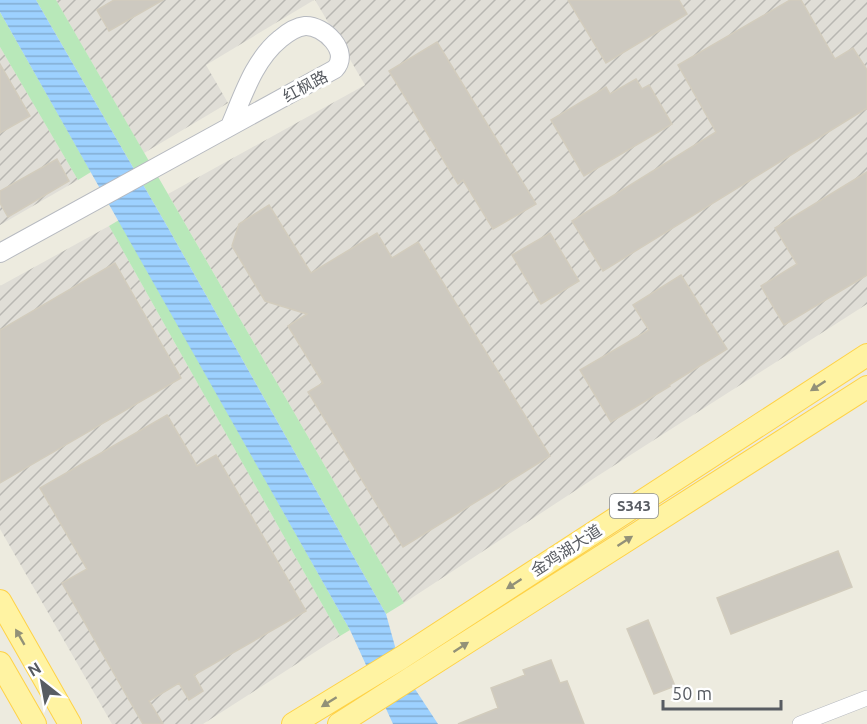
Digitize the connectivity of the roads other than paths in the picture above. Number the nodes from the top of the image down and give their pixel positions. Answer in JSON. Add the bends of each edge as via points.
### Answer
{"nodes":[{"id":1,"x":230,"y":126,"type":"junction"},
{"id":2,"x":0,"y":253,"type":"edge"},
{"id":3,"x":867,"y":355,"type":"edge"},
{"id":4,"x":867,"y":387,"type":"edge"},
{"id":5,"x":0,"y":601,"type":"edge"},
{"id":6,"x":0,"y":663,"type":"edge"},
{"id":7,"x":867,"y":698,"type":"edge"},
{"id":8,"x":35,"y":724,"type":"edge"},
{"id":9,"x":70,"y":724,"type":"edge"},
{"id":10,"x":293,"y":724,"type":"edge"},
{"id":11,"x":339,"y":724,"type":"edge"},
{"id":12,"x":800,"y":724,"type":"edge"}],
"edges":[{"from":1,"to":1,"type":"street","name":"红枫路","via":[[335,69],[340,58],[333,41],[321,30],[308,26],[278,40],[249,81]]},
{"from":1,"to":2,"type":"street","name":"红枫路"},
{"from":3,"to":10,"type":"main road","name":"金鸡湖大道","number":"S343","one_way":true},
{"from":11,"to":4,"type":"main road","name":"金鸡湖大道","number":"S343","one_way":true},
{"from":9,"to":5,"type":"main road","one_way":true},
{"from":6,"to":8,"type":"main road"},
{"from":7,"to":12,"type":"street"}]}
